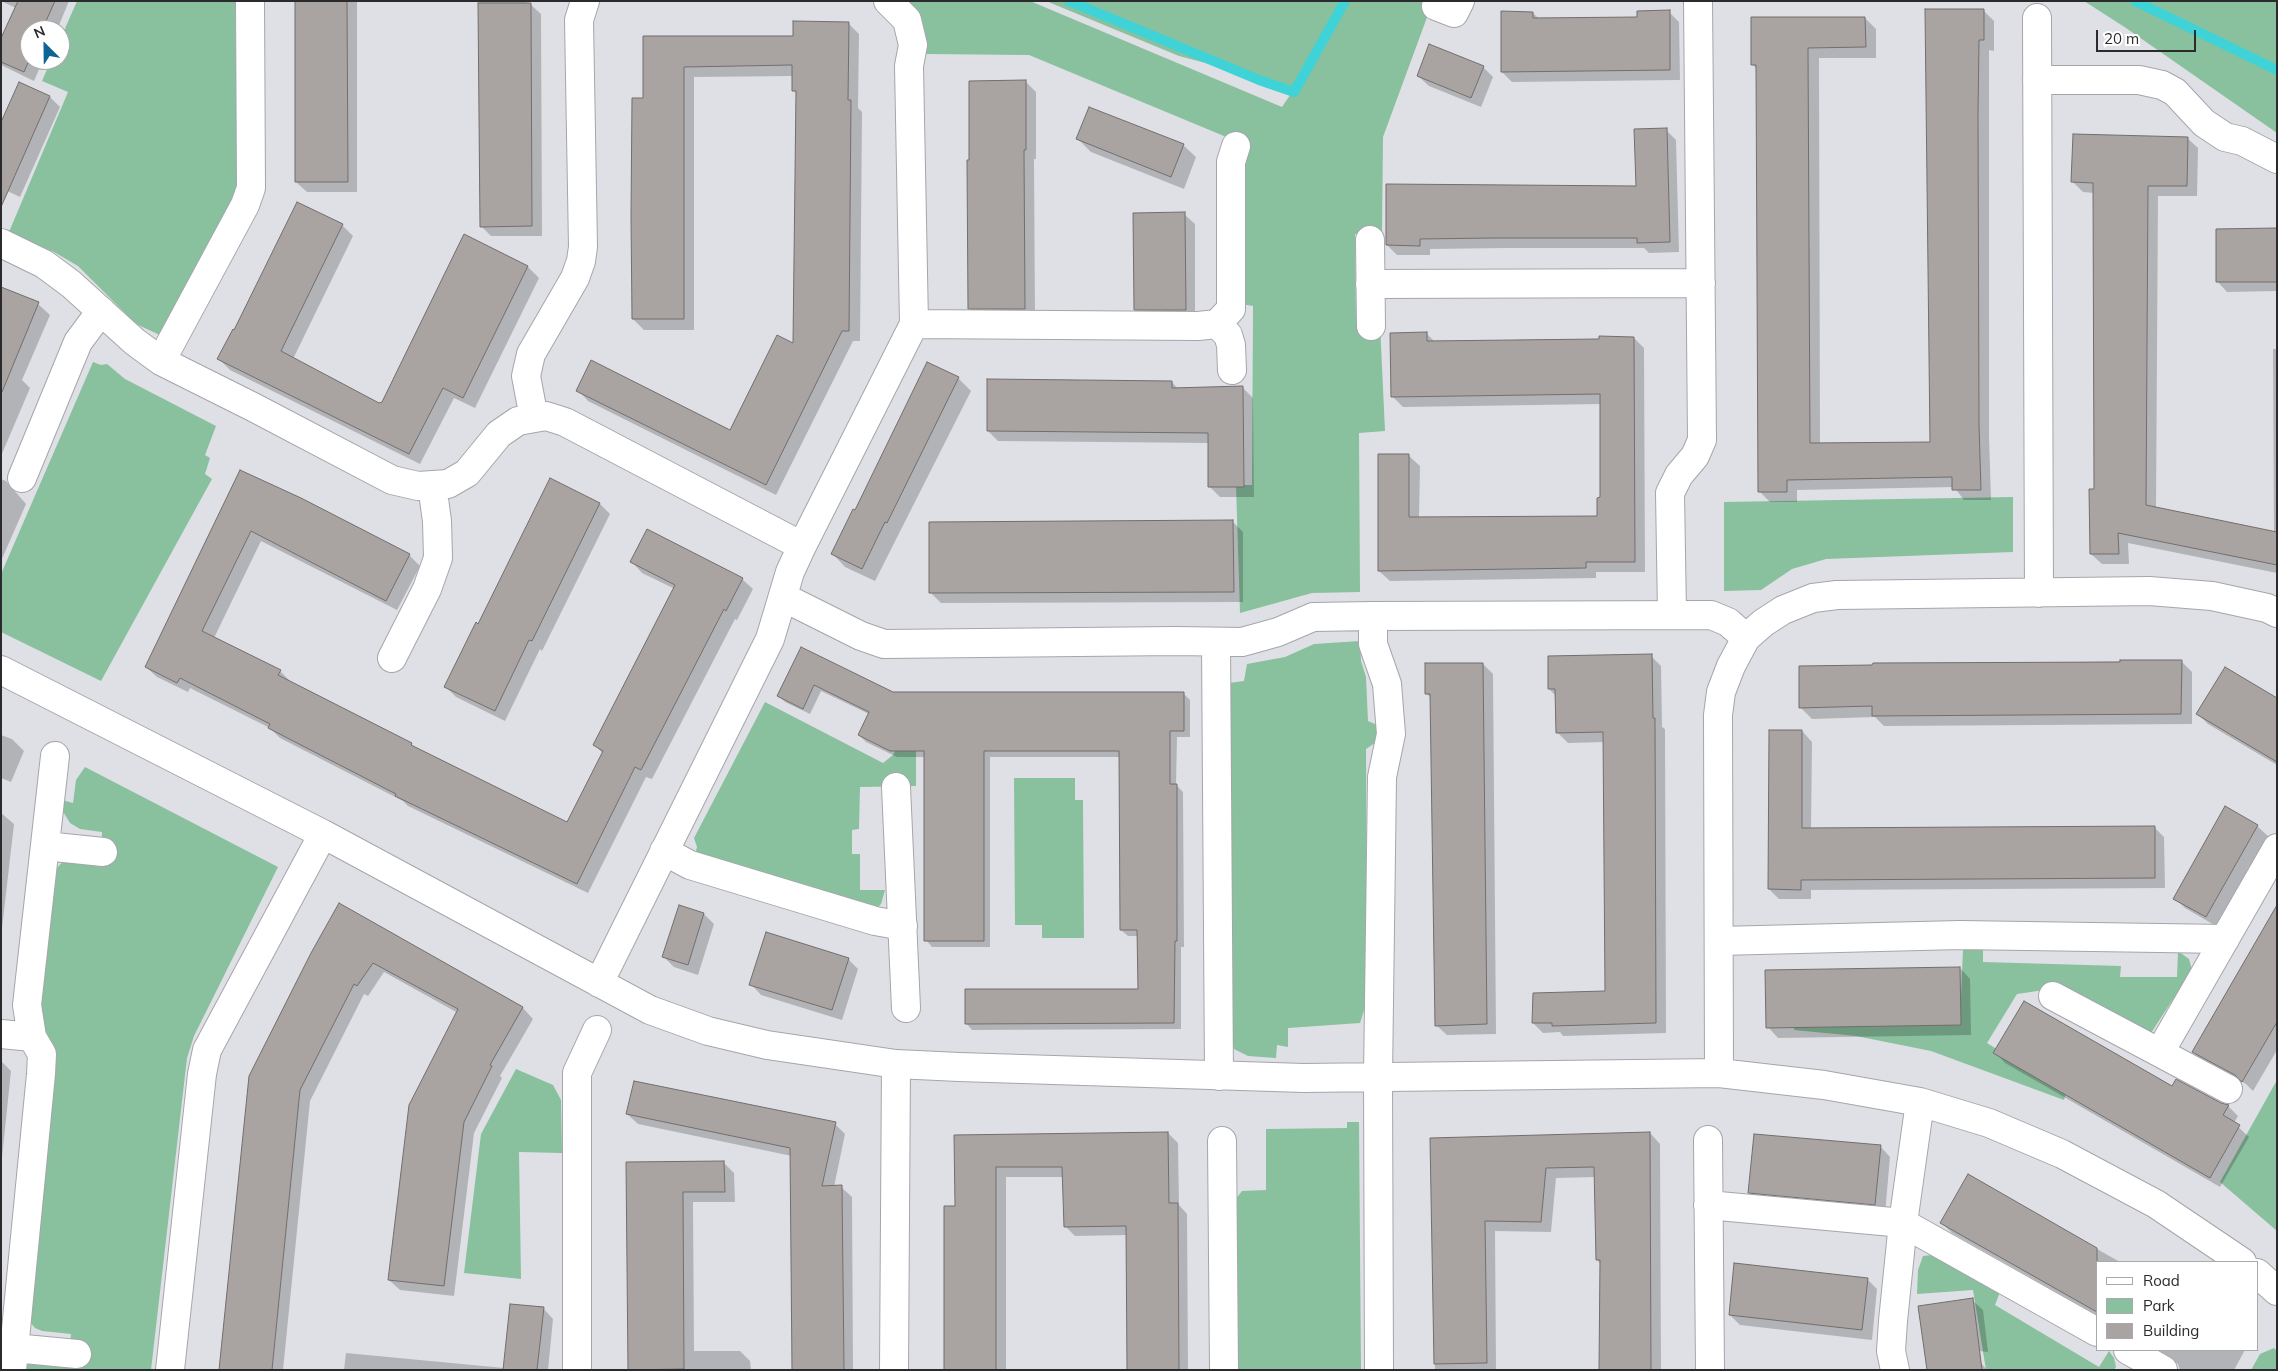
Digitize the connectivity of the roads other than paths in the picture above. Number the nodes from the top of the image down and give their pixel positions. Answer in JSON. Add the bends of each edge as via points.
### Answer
{"nodes":[{"id":1,"x":250,"y":1,"type":"edge"},
{"id":2,"x":585,"y":1,"type":"edge"},
{"id":3,"x":888,"y":1,"type":"edge"},
{"id":4,"x":1698,"y":1,"type":"edge"},
{"id":5,"x":2037,"y":18,"type":"dead end"},
{"id":6,"x":2037,"y":80,"type":"junction"},
{"id":7,"x":1236,"y":146,"type":"dead end"},
{"id":8,"x":2277,"y":159,"type":"edge"},
{"id":9,"x":1370,"y":240,"type":"dead end"},
{"id":10,"x":1,"y":242,"type":"edge"},
{"id":11,"x":1701,"y":282,"type":"junction"},
{"id":12,"x":1370,"y":284,"type":"junction"},
{"id":13,"x":101,"y":311,"type":"junction"},
{"id":14,"x":914,"y":324,"type":"junction"},
{"id":15,"x":1217,"y":324,"type":"junction"},
{"id":16,"x":1371,"y":326,"type":"dead end"},
{"id":17,"x":162,"y":361,"type":"junction"},
{"id":18,"x":1232,"y":370,"type":"dead end"},
{"id":19,"x":534,"y":418,"type":"junction"},
{"id":20,"x":22,"y":478,"type":"dead end"},
{"id":21,"x":432,"y":485,"type":"junction"},
{"id":22,"x":802,"y":546,"type":"junction"},
{"id":23,"x":2040,"y":593,"type":"junction"},
{"id":24,"x":783,"y":597,"type":"junction"},
{"id":25,"x":2277,"y":613,"type":"edge"},
{"id":26,"x":1672,"y":614,"type":"junction"},
{"id":27,"x":1373,"y":616,"type":"junction"},
{"id":28,"x":1746,"y":638,"type":"junction"},
{"id":29,"x":1216,"y":642,"type":"junction"},
{"id":30,"x":392,"y":658,"type":"dead end"},
{"id":31,"x":1,"y":670,"type":"edge"},
{"id":32,"x":55,"y":756,"type":"dead end"},
{"id":33,"x":896,"y":787,"type":"dead end"},
{"id":34,"x":323,"y":834,"type":"junction"},
{"id":35,"x":45,"y":846,"type":"junction"},
{"id":36,"x":2277,"y":848,"type":"edge"},
{"id":37,"x":664,"y":851,"type":"junction"},
{"id":38,"x":103,"y":852,"type":"dead end"},
{"id":39,"x":903,"y":926,"type":"junction"},
{"id":40,"x":2225,"y":939,"type":"junction"},
{"id":41,"x":1719,"y":941,"type":"junction"},
{"id":42,"x":599,"y":983,"type":"junction"},
{"id":43,"x":2053,"y":996,"type":"dead end"},
{"id":44,"x":906,"y":1008,"type":"dead end"},
{"id":45,"x":597,"y":1030,"type":"dead end"},
{"id":46,"x":1,"y":1034,"type":"edge"},
{"id":47,"x":32,"y":1037,"type":"junction"},
{"id":48,"x":2160,"y":1052,"type":"junction"},
{"id":49,"x":896,"y":1064,"type":"junction"},
{"id":50,"x":1719,"y":1073,"type":"junction"},
{"id":51,"x":1219,"y":1076,"type":"junction"},
{"id":52,"x":1378,"y":1077,"type":"junction"},
{"id":53,"x":2228,"y":1089,"type":"dead end"},
{"id":54,"x":1920,"y":1102,"type":"junction"},
{"id":55,"x":1708,"y":1140,"type":"dead end"},
{"id":56,"x":1222,"y":1141,"type":"dead end"},
{"id":57,"x":1708,"y":1206,"type":"junction"},
{"id":58,"x":1903,"y":1223,"type":"junction"},
{"id":59,"x":2241,"y":1261,"type":"edge"},
{"id":60,"x":2258,"y":1274,"type":"edge"},
{"id":61,"x":2277,"y":1291,"type":"edge"},
{"id":62,"x":2096,"y":1331,"type":"edge"},
{"id":63,"x":77,"y":1354,"type":"dead end"},
{"id":64,"x":13,"y":1359,"type":"edge"},
{"id":65,"x":170,"y":1370,"type":"edge"},
{"id":66,"x":577,"y":1370,"type":"edge"},
{"id":67,"x":894,"y":1370,"type":"edge"},
{"id":68,"x":1224,"y":1370,"type":"edge"},
{"id":69,"x":1379,"y":1370,"type":"edge"},
{"id":70,"x":1710,"y":1370,"type":"edge"},
{"id":71,"x":1895,"y":1370,"type":"edge"}],
"edges":[{"from":1,"to":17,"type":"street","via":[[251,188]]},
{"from":2,"to":19,"type":"street","via":[[579,20],[583,247],[575,278],[531,354],[526,376]]},
{"from":3,"to":14,"type":"street","via":[[907,20],[913,45],[910,66]]},
{"from":4,"to":11,"type":"street"},
{"from":5,"to":6,"type":"street"},
{"from":6,"to":8,"type":"street","via":[[2139,80],[2162,85],[2175,92],[2204,123],[2225,137],[2242,141]]},
{"from":6,"to":23,"type":"street"},
{"from":7,"to":15,"type":"street","via":[[1231,162],[1231,309]]},
{"from":9,"to":12,"type":"street"},
{"from":10,"to":13,"type":"street","via":[[44,264]]},
{"from":11,"to":12,"type":"street"},
{"from":11,"to":26,"type":"street","via":[[1702,440],[1670,493]]},
{"from":12,"to":16,"type":"street"},
{"from":13,"to":17,"type":"street"},
{"from":13,"to":20,"type":"street","via":[[78,342]]},
{"from":14,"to":15,"type":"street"},
{"from":14,"to":22,"type":"street"},
{"from":15,"to":18,"type":"street","via":[[1228,335]]},
{"from":17,"to":21,"type":"street","via":[[392,480],[418,486]]},
{"from":19,"to":21,"type":"street","via":[[518,421],[499,434],[468,473],[448,484]]},
{"from":19,"to":22,"type":"street","via":[[546,416],[565,422]]},
{"from":21,"to":30,"type":"street","via":[[438,558],[427,589]]},
{"from":22,"to":24,"type":"street"},
{"from":23,"to":25,"type":"street","via":[[2149,591],[2212,596]]},
{"from":23,"to":28,"type":"street","via":[[1813,598],[1783,610]]},
{"from":24,"to":29,"type":"street","via":[[884,644]]},
{"from":24,"to":37,"type":"street","via":[[770,639]]},
{"from":26,"to":27,"type":"street"},
{"from":26,"to":28,"type":"street","via":[[1711,615],[1728,622]]},
{"from":27,"to":29,"type":"street","via":[[1313,617],[1278,632],[1242,642]]},
{"from":27,"to":52,"type":"street","via":[[1373,644],[1387,684],[1391,734],[1382,777]]},
{"from":28,"to":41,"type":"street","via":[[1721,692],[1718,715]]},
{"from":29,"to":51,"type":"street"},
{"from":31,"to":34,"type":"street"},
{"from":32,"to":35,"type":"street"},
{"from":33,"to":39,"type":"street"},
{"from":34,"to":42,"type":"street"},
{"from":34,"to":65,"type":"street","via":[[207,1050]]},
{"from":35,"to":38,"type":"street"},
{"from":35,"to":47,"type":"street","via":[[27,1005]]},
{"from":36,"to":40,"type":"street"},
{"from":37,"to":39,"type":"street","via":[[690,865],[875,921]]},
{"from":37,"to":42,"type":"street"},
{"from":39,"to":44,"type":"street"},
{"from":40,"to":41,"type":"street","via":[[1960,935]]},
{"from":40,"to":48,"type":"street"},
{"from":41,"to":50,"type":"street"},
{"from":42,"to":49,"type":"street","via":[[650,1010],[708,1031],[767,1045]]},
{"from":43,"to":48,"type":"street"},
{"from":45,"to":66,"type":"street","via":[[577,1073]]},
{"from":46,"to":47,"type":"street"},
{"from":47,"to":64,"type":"street","via":[[42,1054],[41,1074]]},
{"from":48,"to":53,"type":"street"},
{"from":49,"to":51,"type":"street"},
{"from":49,"to":67,"type":"street"},
{"from":50,"to":52,"type":"street"},
{"from":50,"to":54,"type":"street","via":[[1824,1085]]},
{"from":51,"to":52,"type":"street"},
{"from":52,"to":69,"type":"street"},
{"from":54,"to":58,"type":"street"},
{"from":54,"to":59,"type":"street","via":[[1989,1123],[2062,1154],[2156,1204]]},
{"from":55,"to":57,"type":"street"},
{"from":56,"to":68,"type":"street"},
{"from":57,"to":58,"type":"street"},
{"from":57,"to":70,"type":"street"},
{"from":58,"to":62,"type":"street"},
{"from":58,"to":71,"type":"street","via":[[1892,1321],[1891,1350]]},
{"from":60,"to":61,"type":"street"},
{"from":63,"to":64,"type":"street"}]}
